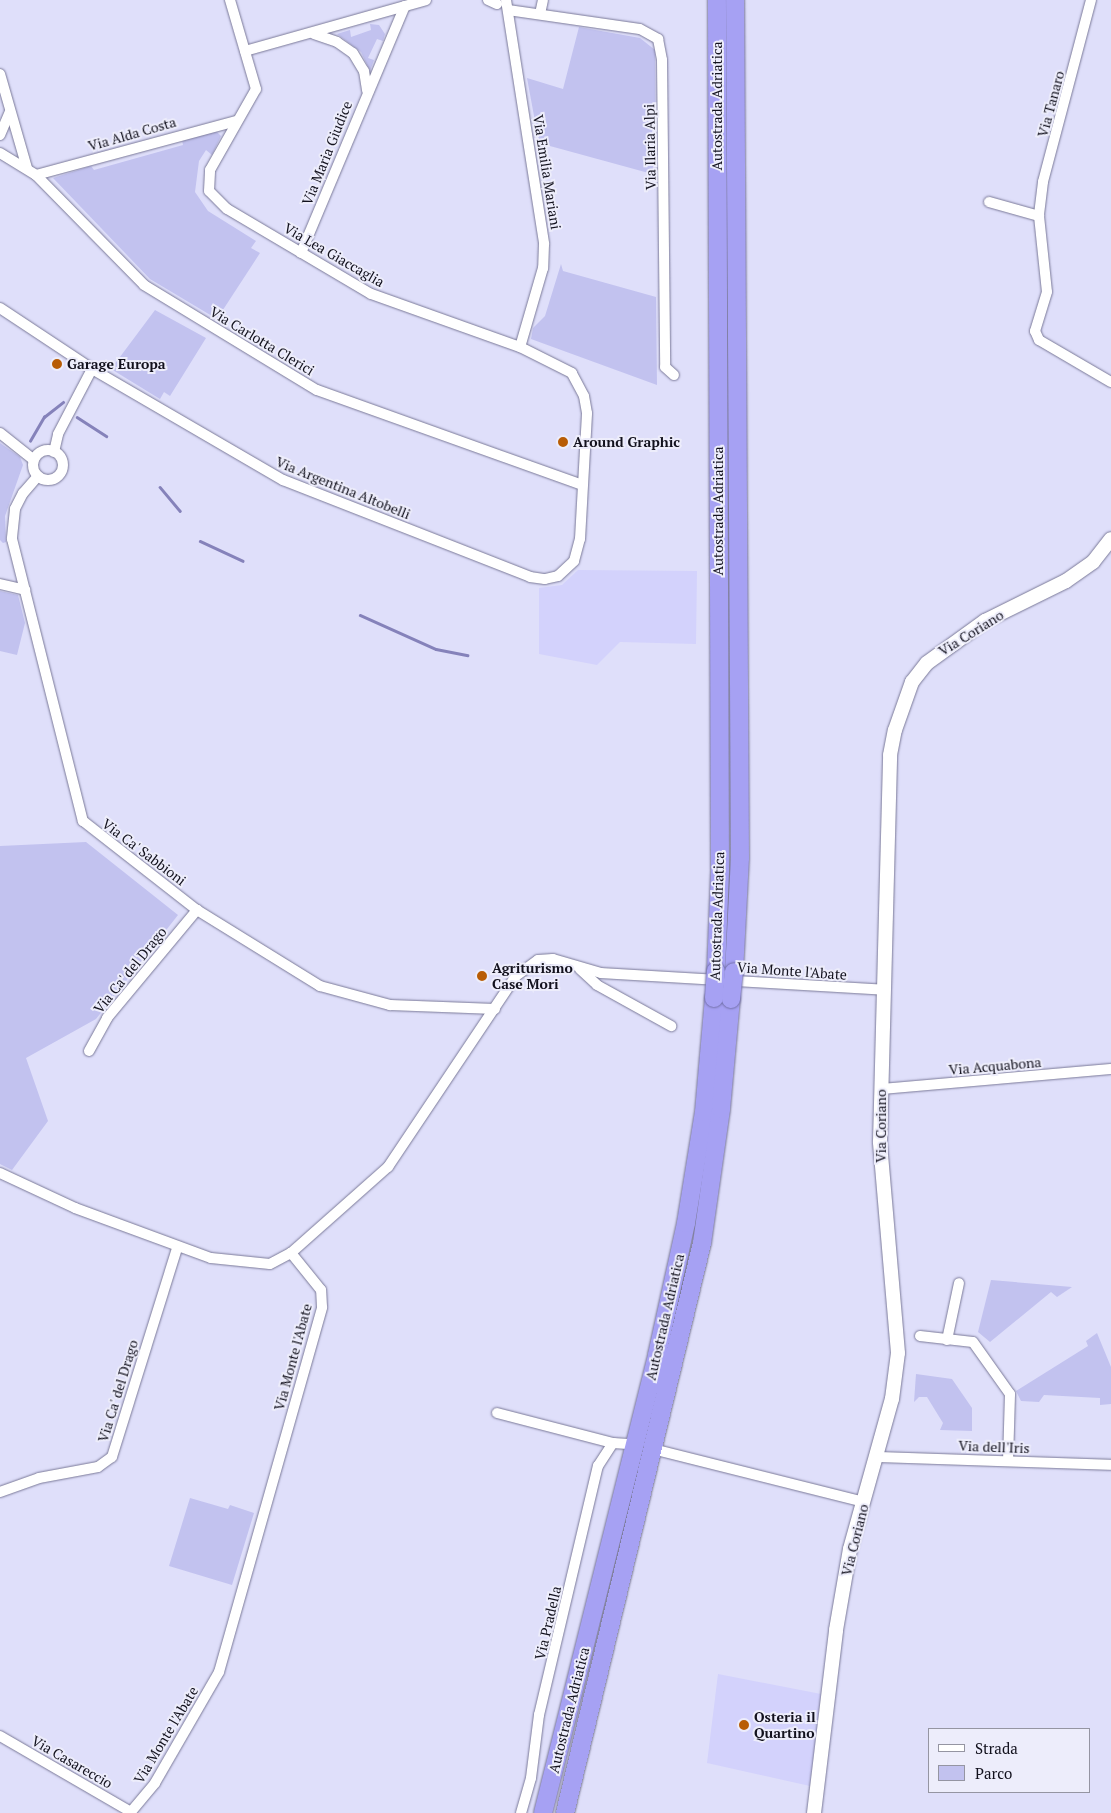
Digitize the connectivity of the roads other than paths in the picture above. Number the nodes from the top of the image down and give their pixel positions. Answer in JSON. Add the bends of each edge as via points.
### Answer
{"nodes":[{"id":1,"x":230,"y":0,"type":"edge"},
{"id":2,"x":426,"y":0,"type":"edge"},
{"id":3,"x":543,"y":0,"type":"edge"},
{"id":4,"x":717,"y":0,"type":"edge"},
{"id":5,"x":734,"y":0,"type":"edge"},
{"id":6,"x":1091,"y":0,"type":"edge"},
{"id":7,"x":500,"y":4,"type":"edge"},
{"id":8,"x":405,"y":6,"type":"junction"},
{"id":9,"x":540,"y":14,"type":"junction"},
{"id":10,"x":311,"y":34,"type":"junction"},
{"id":11,"x":245,"y":51,"type":"junction"},
{"id":12,"x":0,"y":74,"type":"edge"},
{"id":13,"x":366,"y":92,"type":"junction"},
{"id":14,"x":11,"y":111,"type":"junction"},
{"id":15,"x":236,"y":121,"type":"junction"},
{"id":16,"x":0,"y":135,"type":"edge"},
{"id":17,"x":0,"y":154,"type":"edge"},
{"id":18,"x":27,"y":168,"type":"junction"},
{"id":19,"x":36,"y":175,"type":"junction"},
{"id":20,"x":989,"y":202,"type":"dead end"},
{"id":21,"x":1039,"y":216,"type":"junction"},
{"id":22,"x":301,"y":253,"type":"junction"},
{"id":23,"x":0,"y":308,"type":"edge"},
{"id":24,"x":520,"y":347,"type":"junction"},
{"id":25,"x":92,"y":369,"type":"junction"},
{"id":26,"x":674,"y":375,"type":"dead end"},
{"id":27,"x":1111,"y":382,"type":"edge"},
{"id":28,"x":0,"y":433,"type":"edge"},
{"id":29,"x":54,"y":452,"type":"junction"},
{"id":30,"x":34,"y":460,"type":"junction"},
{"id":31,"x":38,"y":476,"type":"junction"},
{"id":32,"x":583,"y":485,"type":"junction"},
{"id":33,"x":580,"y":539,"type":"joint"},
{"id":34,"x":1111,"y":539,"type":"edge"},
{"id":35,"x":0,"y":584,"type":"edge"},
{"id":36,"x":25,"y":590,"type":"junction"},
{"id":37,"x":197,"y":910,"type":"junction"},
{"id":38,"x":580,"y":969,"type":"junction"},
{"id":39,"x":725,"y":972,"type":"junction"},
{"id":40,"x":883,"y":990,"type":"junction"},
{"id":41,"x":723,"y":998,"type":"junction"},
{"id":42,"x":495,"y":1008,"type":"junction"},
{"id":43,"x":671,"y":1026,"type":"dead end"},
{"id":44,"x":89,"y":1051,"type":"dead end"},
{"id":45,"x":1111,"y":1069,"type":"edge"},
{"id":46,"x":881,"y":1089,"type":"junction"},
{"id":47,"x":0,"y":1173,"type":"edge"},
{"id":48,"x":177,"y":1248,"type":"junction"},
{"id":49,"x":291,"y":1253,"type":"junction"},
{"id":50,"x":959,"y":1283,"type":"dead end"},
{"id":51,"x":920,"y":1336,"type":"dead end"},
{"id":52,"x":947,"y":1340,"type":"junction"},
{"id":53,"x":497,"y":1413,"type":"dead end"},
{"id":54,"x":613,"y":1443,"type":"junction"},
{"id":55,"x":628,"y":1444,"type":"dead end"},
{"id":56,"x":661,"y":1451,"type":"dead end"},
{"id":57,"x":876,"y":1457,"type":"junction"},
{"id":58,"x":1008,"y":1461,"type":"junction"},
{"id":59,"x":1111,"y":1464,"type":"edge"},
{"id":60,"x":0,"y":1492,"type":"edge"},
{"id":61,"x":864,"y":1502,"type":"junction"},
{"id":62,"x":0,"y":1736,"type":"edge"},
{"id":63,"x":130,"y":1812,"type":"edge"},
{"id":64,"x":520,"y":1813,"type":"edge"},
{"id":65,"x":543,"y":1813,"type":"edge"},
{"id":66,"x":565,"y":1813,"type":"edge"},
{"id":67,"x":814,"y":1813,"type":"edge"}],
"edges":[{"from":1,"to":11,"type":"street","name":"Via Lea Giaccaglia"},
{"from":2,"to":8,"type":"street"},
{"from":3,"to":9,"type":"street"},
{"from":4,"to":39,"type":"highway","name":"Autostrada Adriatica","via":[[720,871]]},
{"from":5,"to":39,"type":"highway","name":"Autostrada Adriatica","via":[[740,858]]},
{"from":6,"to":21,"type":"street","name":"Via Tanaro","via":[[1043,182]]},
{"from":7,"to":9,"type":"street","name":"Via Ilaria Alpi"},
{"from":7,"to":24,"type":"street","name":"Via Emilia Mariani","via":[[544,244],[543,268]]},
{"from":8,"to":10,"type":"street"},
{"from":8,"to":13,"type":"street","name":"Via Maria Giudice"},
{"from":9,"to":26,"type":"street","name":"Via Ilaria Alpi","via":[[640,29],[658,39],[662,48],[665,367]]},
{"from":10,"to":11,"type":"street"},
{"from":10,"to":13,"type":"street","name":"Via Maria Giudice","via":[[329,38],[353,54],[364,71]]},
{"from":11,"to":15,"type":"street","name":"Via Lea Giaccaglia","via":[[256,89]]},
{"from":12,"to":14,"type":"street"},
{"from":13,"to":22,"type":"street","name":"Via Maria Giudice"},
{"from":14,"to":16,"type":"street"},
{"from":14,"to":18,"type":"street"},
{"from":15,"to":19,"type":"street","name":"Via Alda Costa"},
{"from":15,"to":22,"type":"street","name":"Via Lea Giaccaglia","via":[[210,170],[210,191],[227,209]]},
{"from":17,"to":18,"type":"street"},
{"from":18,"to":19,"type":"street","name":"Via Carlotta Clerici"},
{"from":19,"to":32,"type":"street","name":"Via Carlotta Clerici","via":[[144,285],[317,390]]},
{"from":20,"to":21,"type":"street"},
{"from":21,"to":27,"type":"street","name":"Via Tanaro","via":[[1046,292],[1035,331],[1039,340]]},
{"from":22,"to":24,"type":"street","name":"Via Lea Giaccaglia","via":[[371,294]]},
{"from":23,"to":25,"type":"street","name":"Via Argentina Altobelli"},
{"from":24,"to":32,"type":"street","name":"Via Lea Giaccaglia","via":[[558,363],[579,383],[587,413]]},
{"from":25,"to":29,"type":"street","via":[[58,434]]},
{"from":25,"to":33,"type":"street","name":"Via Argentina Altobelli","via":[[283,480],[530,576],[545,579],[564,572],[577,556]]},
{"from":28,"to":30,"type":"street"},
{"from":29,"to":30,"type":"street","via":[[40,453]]},
{"from":29,"to":31,"type":"street","via":[[62,459],[60,474],[52,480]]},
{"from":30,"to":31,"type":"street","via":[[33,469]]},
{"from":31,"to":36,"type":"street","name":"Via Ca' Sabbioni","via":[[23,492],[11,527]]},
{"from":32,"to":33,"type":"street","name":"Via Lea Giaccaglia"},
{"from":34,"to":40,"type":"main road","name":"Via Coriano","via":[[1092,562],[1066,581],[985,621],[949,644],[926,662],[912,682],[901,709],[890,755]]},
{"from":35,"to":36,"type":"street"},
{"from":36,"to":37,"type":"street","name":"Via Ca' Sabbioni","via":[[83,821]]},
{"from":37,"to":42,"type":"street","name":"Via Ca' Sabbioni","via":[[320,986],[390,1005]]},
{"from":37,"to":44,"type":"street","name":"Via Ca' del Drago","via":[[107,1018]]},
{"from":38,"to":40,"type":"street","name":"Via Monte l'Abate"},
{"from":38,"to":42,"type":"street","name":"Via Monte l'Abate","via":[[553,959],[538,960],[516,976]]},
{"from":38,"to":43,"type":"street","name":"Via Monte l'Abate","via":[[597,985]]},
{"from":39,"to":41,"type":"highway","name":"Autostrada Adriatica","bridge":true},
{"from":40,"to":46,"type":"main road","name":"Via Coriano"},
{"from":41,"to":65,"type":"highway","name":"Autostrada Adriatica","via":[[684,1233],[657,1355]]},
{"from":41,"to":66,"type":"highway","name":"Autostrada Adriatica","via":[[722,1109],[702,1243]]},
{"from":42,"to":49,"type":"street","name":"Via Monte l'Abate","via":[[388,1167]]},
{"from":45,"to":46,"type":"street","name":"Via Acquabona"},
{"from":46,"to":57,"type":"main road","name":"Via Coriano","via":[[883,1202],[898,1352],[892,1400]]},
{"from":47,"to":48,"type":"street","via":[[75,1208]]},
{"from":48,"to":49,"type":"street","via":[[211,1258],[257,1264],[281,1260]]},
{"from":48,"to":60,"type":"street","name":"Via Ca' del Drago","via":[[112,1457],[98,1467],[40,1478]]},
{"from":49,"to":63,"type":"street","name":"Via Monte l'Abate","via":[[321,1290],[322,1307],[221,1663],[155,1783]]},
{"from":50,"to":52,"type":"street"},
{"from":51,"to":52,"type":"street"},
{"from":52,"to":58,"type":"street","via":[[973,1342],[1010,1394]]},
{"from":53,"to":54,"type":"street"},
{"from":54,"to":55,"type":"street"},
{"from":54,"to":64,"type":"street","name":"Via Pradella","via":[[598,1466],[539,1716],[531,1778]]},
{"from":56,"to":61,"type":"street"},
{"from":57,"to":58,"type":"street","name":"Via dell'Iris"},
{"from":57,"to":61,"type":"main road","name":"Via Coriano"},
{"from":58,"to":59,"type":"street","name":"Via dell'Iris"},
{"from":61,"to":67,"type":"main road","name":"Via Coriano","via":[[850,1549],[836,1630]]},
{"from":62,"to":63,"type":"street","name":"Via Casareccio"}]}
